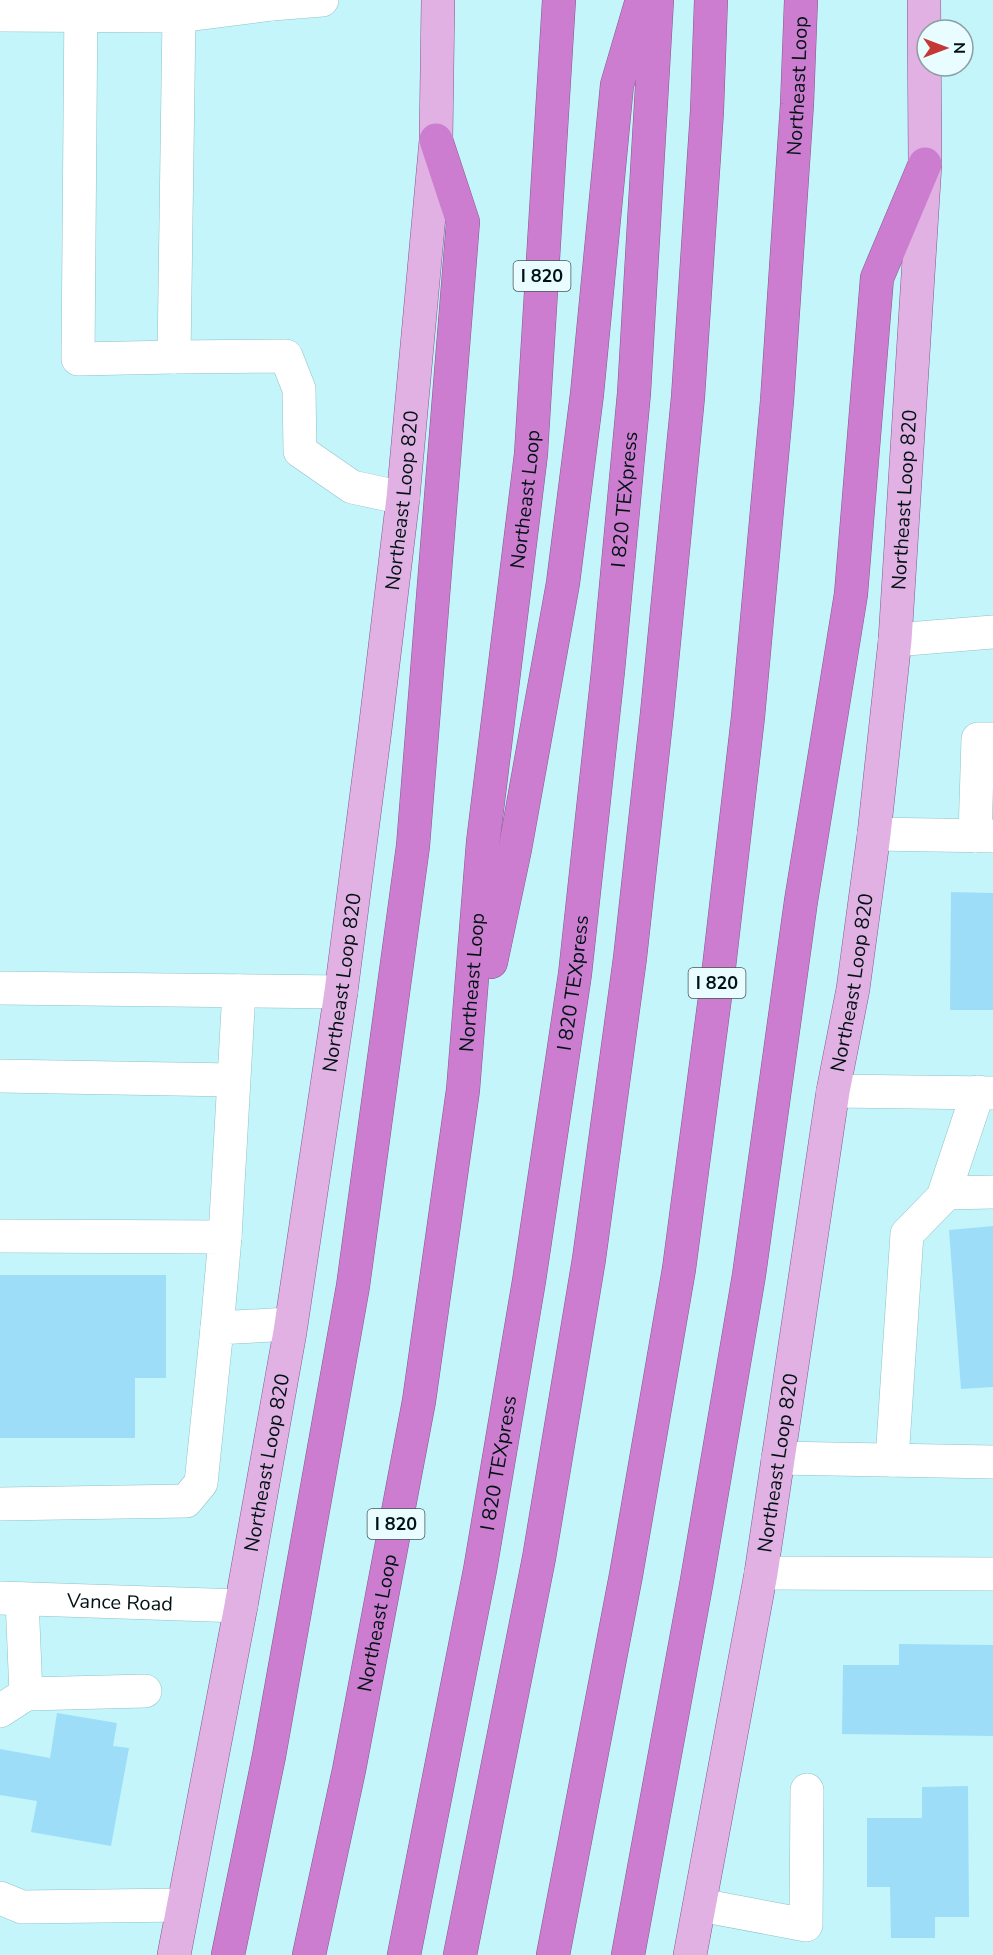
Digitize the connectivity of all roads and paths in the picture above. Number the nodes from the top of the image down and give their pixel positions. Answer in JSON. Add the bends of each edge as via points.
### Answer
{"nodes":[{"id":1,"x":322,"y":0,"type":"edge"},
{"id":2,"x":438,"y":0,"type":"edge"},
{"id":3,"x":559,"y":0,"type":"edge"},
{"id":4,"x":642,"y":0,"type":"edge"},
{"id":5,"x":657,"y":0,"type":"edge"},
{"id":6,"x":711,"y":0,"type":"edge"},
{"id":7,"x":801,"y":0,"type":"edge"},
{"id":8,"x":924,"y":0,"type":"edge"},
{"id":9,"x":273,"y":2,"type":"edge"},
{"id":10,"x":81,"y":7,"type":"edge"},
{"id":11,"x":179,"y":8,"type":"edge"},
{"id":12,"x":0,"y":15,"type":"edge"},
{"id":13,"x":436,"y":141,"type":"junction"},
{"id":14,"x":925,"y":164,"type":"junction"},
{"id":15,"x":174,"y":357,"type":"junction"},
{"id":16,"x":403,"y":498,"type":"junction"},
{"id":17,"x":993,"y":632,"type":"edge"},
{"id":18,"x":895,"y":640,"type":"junction"},
{"id":19,"x":993,"y":739,"type":"edge"},
{"id":20,"x":874,"y":834,"type":"junction"},
{"id":21,"x":984,"y":836,"type":"edge"},
{"id":22,"x":0,"y":988,"type":"edge"},
{"id":23,"x":239,"y":991,"type":"junction"},
{"id":24,"x":341,"y":992,"type":"junction"},
{"id":25,"x":0,"y":1076,"type":"edge"},
{"id":26,"x":233,"y":1080,"type":"junction"},
{"id":27,"x":463,"y":1090,"type":"junction"},
{"id":28,"x":833,"y":1091,"type":"junction"},
{"id":29,"x":985,"y":1093,"type":"edge"},
{"id":30,"x":993,"y":1192,"type":"edge"},
{"id":31,"x":945,"y":1193,"type":"junction"},
{"id":32,"x":0,"y":1236,"type":"edge"},
{"id":33,"x":225,"y":1237,"type":"junction"},
{"id":34,"x":290,"y":1324,"type":"junction"},
{"id":35,"x":217,"y":1328,"type":"junction"},
{"id":36,"x":778,"y":1458,"type":"junction"},
{"id":37,"x":892,"y":1460,"type":"junction"},
{"id":38,"x":993,"y":1462,"type":"edge"},
{"id":39,"x":0,"y":1504,"type":"edge"},
{"id":40,"x":761,"y":1574,"type":"junction"},
{"id":41,"x":993,"y":1574,"type":"edge"},
{"id":42,"x":11,"y":1599,"type":"edge"},
{"id":43,"x":241,"y":1606,"type":"junction"},
{"id":44,"x":145,"y":1691,"type":"dead end"},
{"id":45,"x":13,"y":1702,"type":"edge"},
{"id":46,"x":807,"y":1790,"type":"dead end"},
{"id":47,"x":0,"y":1898,"type":"edge"},
{"id":48,"x":183,"y":1905,"type":"junction"},
{"id":49,"x":700,"y":1905,"type":"junction"},
{"id":50,"x":174,"y":1955,"type":"edge"},
{"id":51,"x":228,"y":1955,"type":"edge"},
{"id":52,"x":309,"y":1955,"type":"edge"},
{"id":53,"x":404,"y":1955,"type":"edge"},
{"id":54,"x":460,"y":1955,"type":"edge"},
{"id":55,"x":553,"y":1955,"type":"edge"},
{"id":56,"x":628,"y":1955,"type":"edge"},
{"id":57,"x":690,"y":1955,"type":"edge"}],
"edges":[{"from":1,"to":9,"type":"street"},
{"from":2,"to":13,"type":"main road","name":"Northeast Loop 820"},
{"from":3,"to":27,"type":"highway","name":"Northeast Loop","number":"I 820","via":[[531,454],[483,842]]},
{"from":4,"to":27,"type":"highway","via":[[617,85],[587,394],[562,584],[515,849]]},
{"from":5,"to":53,"type":"highway","name":"I 820 TEXpress","via":[[634,393],[575,974],[482,1558]]},
{"from":6,"to":54,"type":"highway","via":[[688,397],[630,958],[589,1259],[541,1547]]},
{"from":7,"to":55,"type":"highway","name":"Northeast Loop","number":"I 820","via":[[777,401],[748,717],[719,967],[679,1269],[626,1575]]},
{"from":8,"to":14,"type":"main road","name":"Northeast Loop 820"},
{"from":9,"to":11,"type":"street"},
{"from":10,"to":11,"type":"street"},
{"from":10,"to":12,"type":"street"},
{"from":10,"to":15,"type":"street","via":[[78,359]]},
{"from":11,"to":15,"type":"street"},
{"from":13,"to":16,"type":"main road","name":"Northeast Loop 820"},
{"from":13,"to":51,"type":"highway","via":[[463,222],[413,846],[353,1286],[269,1756]]},
{"from":14,"to":18,"type":"main road","name":"Northeast Loop 820"},
{"from":14,"to":56,"type":"highway","via":[[877,278],[851,594],[801,901],[749,1275]]},
{"from":15,"to":16,"type":"street","via":[[286,356],[299,389],[300,451],[352,487]]},
{"from":16,"to":24,"type":"main road","name":"Northeast Loop 820"},
{"from":17,"to":18,"type":"street"},
{"from":18,"to":20,"type":"main road","name":"Northeast Loop 820"},
{"from":19,"to":21,"type":"street","via":[[978,739]]},
{"from":20,"to":21,"type":"street"},
{"from":20,"to":28,"type":"main road","name":"Northeast Loop 820","via":[[853,989]]},
{"from":22,"to":23,"type":"street"},
{"from":23,"to":24,"type":"street"},
{"from":23,"to":26,"type":"street"},
{"from":24,"to":34,"type":"main road","name":"Northeast Loop 820"},
{"from":25,"to":26,"type":"street"},
{"from":26,"to":33,"type":"street"},
{"from":27,"to":52,"type":"highway","name":"Northeast Loop","number":"I 820","via":[[419,1401],[349,1770]]},
{"from":28,"to":29,"type":"street"},
{"from":28,"to":36,"type":"main road","name":"Northeast Loop 820"},
{"from":29,"to":31,"type":"street"},
{"from":30,"to":31,"type":"street"},
{"from":31,"to":37,"type":"street","via":[[907,1234]]},
{"from":32,"to":33,"type":"street"},
{"from":33,"to":35,"type":"street"},
{"from":34,"to":35,"type":"street"},
{"from":34,"to":43,"type":"main road","name":"Northeast Loop 820"},
{"from":35,"to":39,"type":"street","via":[[201,1483],[186,1501]]},
{"from":36,"to":37,"type":"street"},
{"from":36,"to":40,"type":"main road","name":"Northeast Loop 820"},
{"from":37,"to":38,"type":"street"},
{"from":40,"to":41,"type":"street"},
{"from":40,"to":49,"type":"main road","name":"Northeast Loop 820"},
{"from":42,"to":43,"type":"street","name":"Vance Road"},
{"from":42,"to":45,"type":"street"},
{"from":43,"to":48,"type":"main road","name":"Northeast Loop 820"},
{"from":44,"to":45,"type":"street"},
{"from":46,"to":49,"type":"street","via":[[806,1925]]},
{"from":47,"to":48,"type":"street","via":[[22,1907]]},
{"from":48,"to":50,"type":"main road","name":"Northeast Loop 820"},
{"from":49,"to":57,"type":"main road","name":"Northeast Loop 820"}]}
